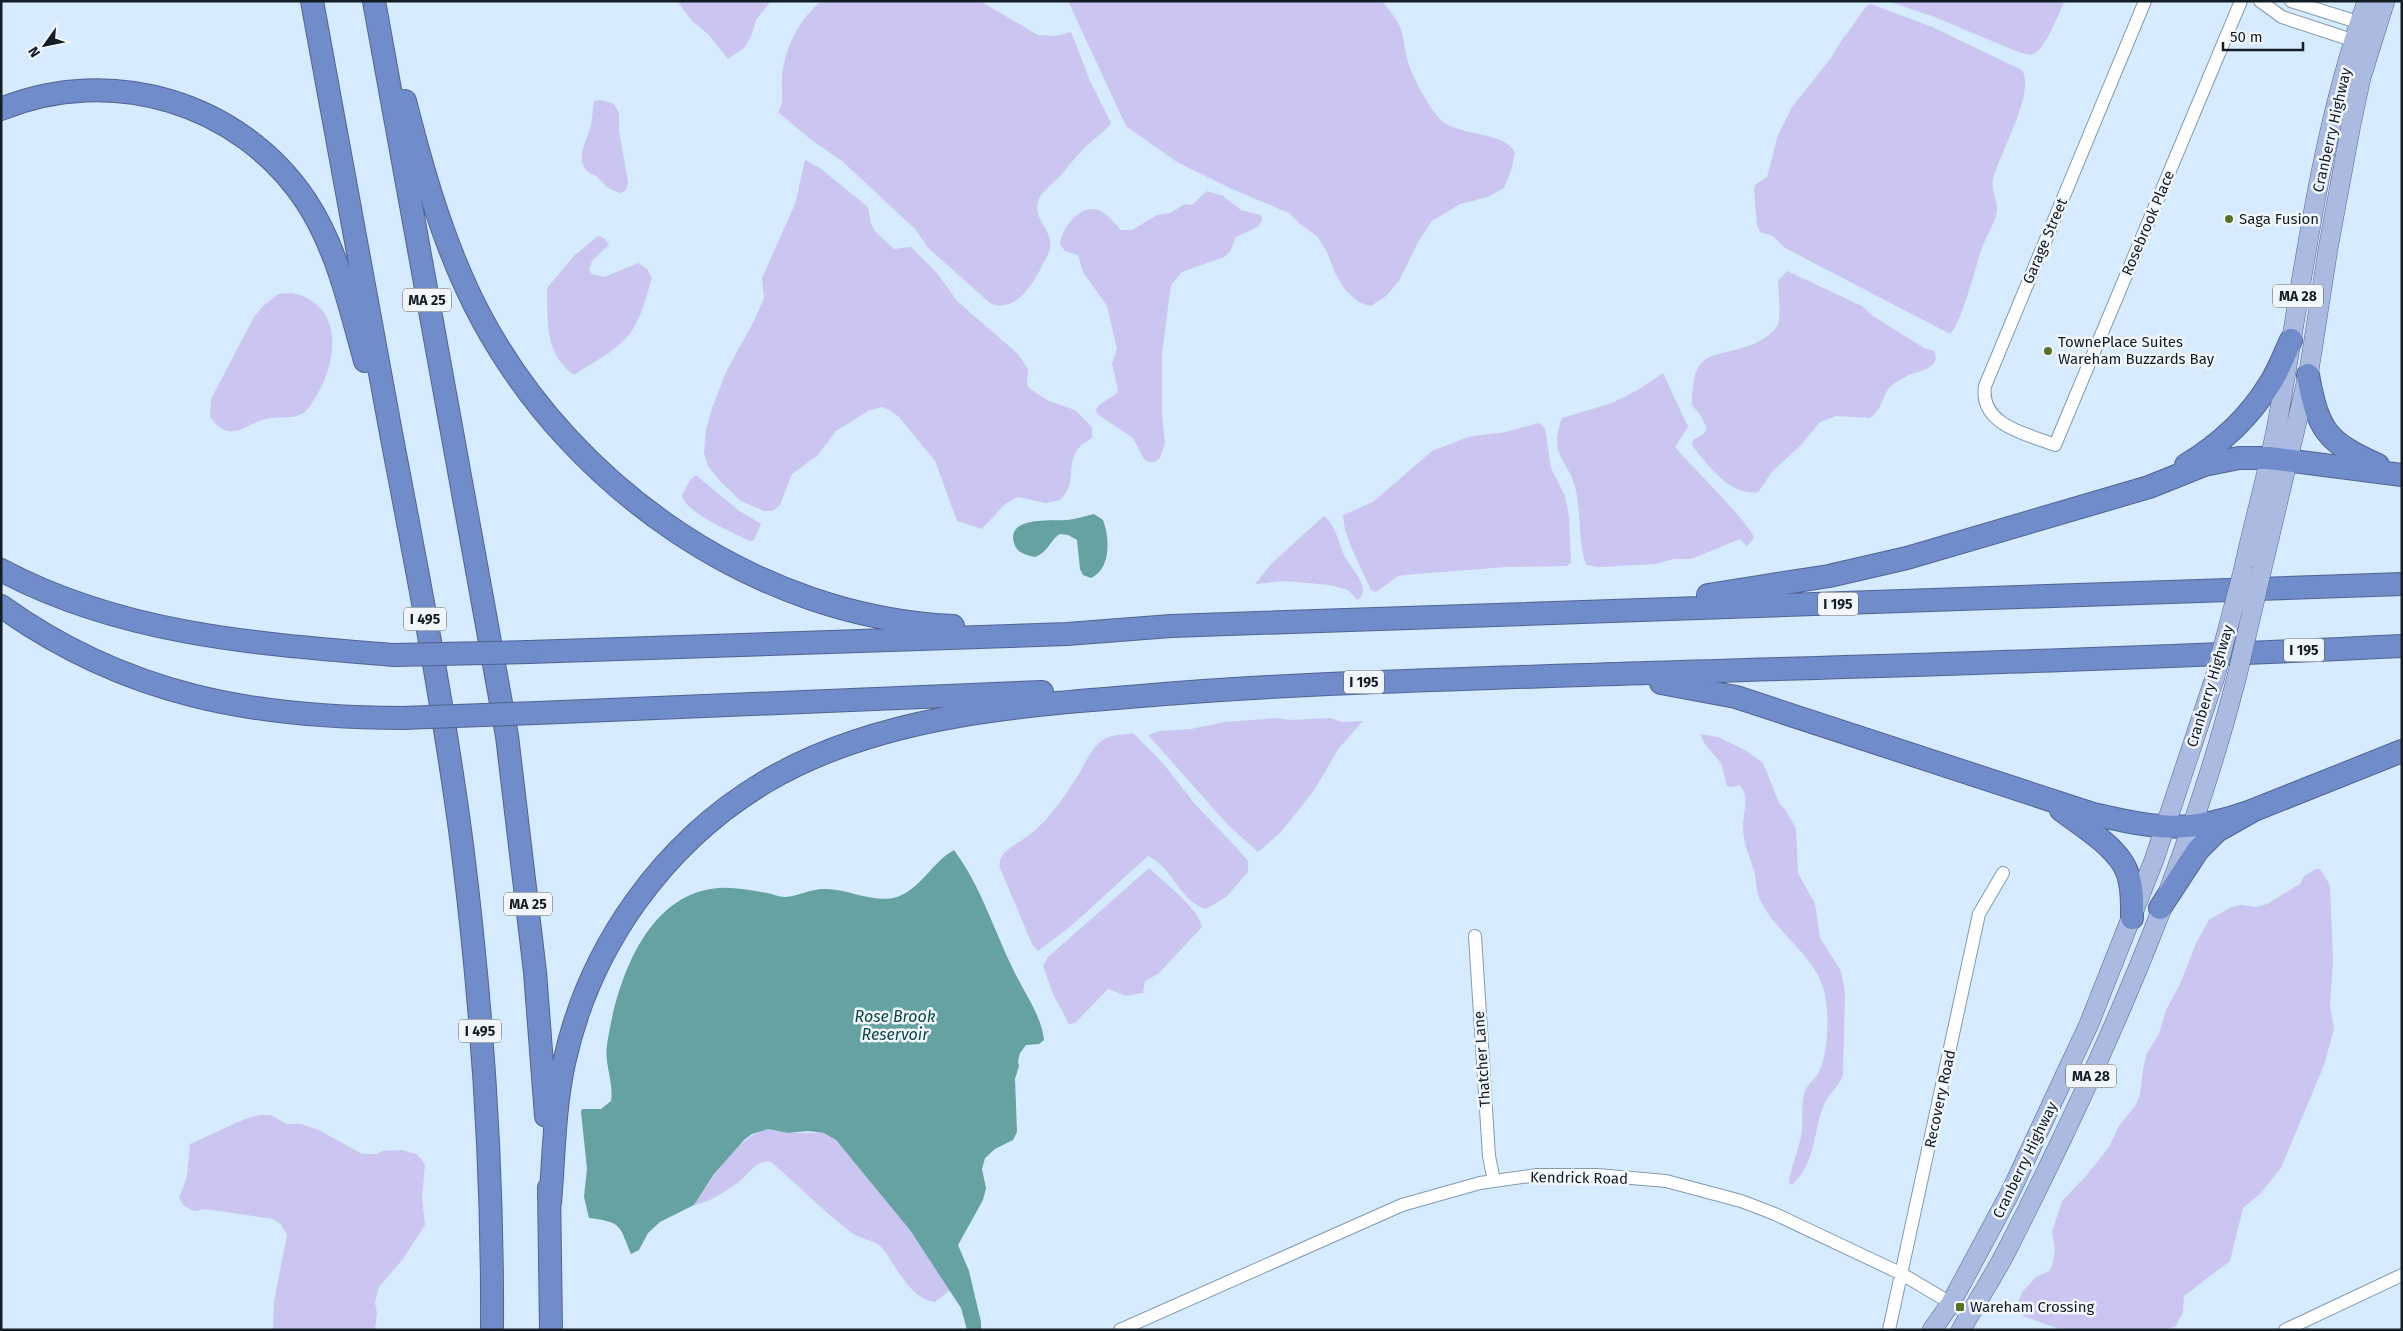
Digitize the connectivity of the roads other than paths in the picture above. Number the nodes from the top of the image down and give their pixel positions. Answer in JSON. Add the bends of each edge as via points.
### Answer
{"nodes":[{"id":1,"x":312,"y":1,"type":"edge"},
{"id":2,"x":374,"y":1,"type":"edge"},
{"id":3,"x":380,"y":1,"type":"edge"},
{"id":4,"x":2145,"y":1,"type":"edge"},
{"id":5,"x":2241,"y":1,"type":"edge"},
{"id":6,"x":2272,"y":1,"type":"edge"},
{"id":7,"x":2291,"y":1,"type":"edge"},
{"id":8,"x":2367,"y":1,"type":"edge"},
{"id":9,"x":2385,"y":1,"type":"edge"},
{"id":10,"x":2261,"y":2,"type":"edge"},
{"id":11,"x":2365,"y":34,"type":"junction"},
{"id":12,"x":1,"y":109,"type":"edge"},
{"id":13,"x":2291,"y":340,"type":"junction"},
{"id":14,"x":2308,"y":375,"type":"junction"},
{"id":15,"x":2055,"y":445,"type":"joint"},
{"id":16,"x":2278,"y":459,"type":"junction"},
{"id":17,"x":2402,"y":475,"type":"edge"},
{"id":18,"x":2149,"y":487,"type":"junction"},
{"id":19,"x":405,"y":505,"type":"junction"},
{"id":20,"x":1,"y":570,"type":"edge"},
{"id":21,"x":2402,"y":584,"type":"edge"},
{"id":22,"x":1,"y":606,"type":"edge"},
{"id":23,"x":1543,"y":613,"type":"junction"},
{"id":24,"x":1171,"y":626,"type":"junction"},
{"id":25,"x":2402,"y":646,"type":"edge"},
{"id":26,"x":1570,"y":676,"type":"junction"},
{"id":27,"x":1158,"y":694,"type":"junction"},
{"id":28,"x":2402,"y":751,"type":"edge"},
{"id":29,"x":2046,"y":799,"type":"junction"},
{"id":30,"x":2254,"y":810,"type":"junction"},
{"id":31,"x":2165,"y":827,"type":"junction"},
{"id":32,"x":2191,"y":827,"type":"junction"},
{"id":33,"x":2003,"y":873,"type":"dead end"},
{"id":34,"x":2160,"y":908,"type":"junction"},
{"id":35,"x":2132,"y":918,"type":"junction"},
{"id":36,"x":1475,"y":936,"type":"dead end"},
{"id":37,"x":1494,"y":1181,"type":"junction"},
{"id":38,"x":550,"y":1203,"type":"junction"},
{"id":39,"x":1902,"y":1274,"type":"junction"},
{"id":40,"x":2402,"y":1275,"type":"edge"},
{"id":41,"x":1951,"y":1303,"type":"junction"},
{"id":42,"x":1965,"y":1322,"type":"edge"},
{"id":43,"x":492,"y":1330,"type":"edge"},
{"id":44,"x":551,"y":1330,"type":"edge"},
{"id":45,"x":1120,"y":1330,"type":"edge"},
{"id":46,"x":1890,"y":1330,"type":"edge"},
{"id":47,"x":1932,"y":1330,"type":"edge"},
{"id":48,"x":2285,"y":1330,"type":"edge"}],
"edges":[{"from":1,"to":19,"type":"highway"},
{"from":2,"to":38,"type":"highway","number":"MA 25","via":[[507,736],[535,972]]},
{"from":3,"to":24,"type":"highway","via":[[408,116],[431,192],[470,295],[499,349],[535,400],[578,450],[627,496],[685,536],[738,566],[797,592],[860,612],[918,623],[967,626]]},
{"from":4,"to":15,"type":"street","name":"Garage Street","via":[[1985,386],[1985,404],[1995,419]]},
{"from":5,"to":15,"type":"street","name":"Rosebrook Place"},
{"from":6,"to":10,"type":"street"},
{"from":7,"to":11,"type":"street"},
{"from":8,"to":11,"type":"main road","name":"Cranberry Highway","number":"MA 28"},
{"from":9,"to":11,"type":"main road","name":"Cranberry Highway","number":"MA 28"},
{"from":10,"to":11,"type":"street","via":[[2282,18]]},
{"from":11,"to":13,"type":"main road","name":"Cranberry Highway","number":"MA 28","via":[[2306,246]]},
{"from":11,"to":14,"type":"main road","name":"Cranberry Highway","number":"MA 28","via":[[2362,78],[2342,173]]},
{"from":12,"to":19,"type":"highway","via":[[35,97],[75,90],[139,93],[184,105],[209,116],[231,127],[267,155],[306,202],[328,244],[349,305]]},
{"from":13,"to":16,"type":"main road","name":"Cranberry Highway","number":"MA 28","via":[[2278,422]]},
{"from":13,"to":18,"type":"highway","via":[[2270,385],[2226,438]]},
{"from":14,"to":16,"type":"main road","name":"Cranberry Highway","number":"MA 28"},
{"from":14,"to":17,"type":"highway","via":[[2316,413],[2338,445]]},
{"from":16,"to":17,"type":"highway"},
{"from":16,"to":18,"type":"highway","via":[[2239,458],[2204,465]]},
{"from":16,"to":31,"type":"main road","name":"Cranberry Highway","number":"MA 28","bridge":true,"via":[[2243,571],[2215,677]]},
{"from":16,"to":32,"type":"main road","name":"Cranberry Highway","number":"MA 28","bridge":true,"via":[[2262,569],[2238,676],[2226,724]]},
{"from":18,"to":23,"type":"highway","via":[[1869,568],[1731,593]]},
{"from":19,"to":43,"type":"highway","number":"I 495","via":[[454,789],[473,941],[489,1180]]},
{"from":20,"to":24,"type":"highway","bridge":true,"via":[[62,599],[151,626],[251,642],[394,655],[1067,634]]},
{"from":21,"to":23,"type":"highway","number":"I 195"},
{"from":22,"to":27,"type":"highway","bridge":true,"via":[[68,648],[174,692],[290,714],[403,718],[1070,691]]},
{"from":23,"to":24,"type":"highway","number":"I 195"},
{"from":25,"to":26,"type":"highway","number":"I 195"},
{"from":26,"to":27,"type":"highway","number":"I 195","via":[[1299,684]]},
{"from":26,"to":29,"type":"highway","via":[[1673,684],[1736,697]]},
{"from":27,"to":38,"type":"highway","via":[[976,714],[877,735],[845,744],[792,767],[719,814],[677,852],[639,897],[612,938],[587,989],[563,1066]]},
{"from":28,"to":30,"type":"highway"},
{"from":29,"to":31,"type":"highway","via":[[2139,825]]},
{"from":29,"to":35,"type":"highway","via":[[2098,838],[2124,865],[2132,890]]},
{"from":30,"to":32,"type":"highway","via":[[2220,822]]},
{"from":30,"to":34,"type":"highway","via":[[2217,831],[2198,850]]},
{"from":31,"to":32,"type":"highway"},
{"from":31,"to":35,"type":"main road","name":"Cranberry Highway","number":"MA 28"},
{"from":32,"to":34,"type":"main road","name":"Cranberry Highway","number":"MA 28"},
{"from":33,"to":39,"type":"street","name":"Recovery Road","via":[[1979,914]]},
{"from":34,"to":42,"type":"main road","name":"Cranberry Highway","number":"MA 28","via":[[2108,1042],[2008,1250]]},
{"from":35,"to":41,"type":"main road","name":"Cranberry Highway","number":"MA 28","via":[[2051,1108]]},
{"from":36,"to":37,"type":"street","name":"Thatcher Lane","via":[[1489,1156]]},
{"from":37,"to":39,"type":"street","name":"Kendrick Road","via":[[1537,1175],[1597,1175],[1666,1181],[1775,1214]]},
{"from":37,"to":45,"type":"street","name":"Kendrick Road","via":[[1402,1205]]},
{"from":38,"to":44,"type":"highway"},
{"from":39,"to":41,"type":"street","name":"Kendrick Road"},
{"from":39,"to":46,"type":"street","name":"Recovery Road"},
{"from":40,"to":48,"type":"street"},
{"from":41,"to":42,"type":"street","name":"Kendrick Road"},
{"from":41,"to":47,"type":"main road","name":"Cranberry Highway","number":"MA 28"}]}
